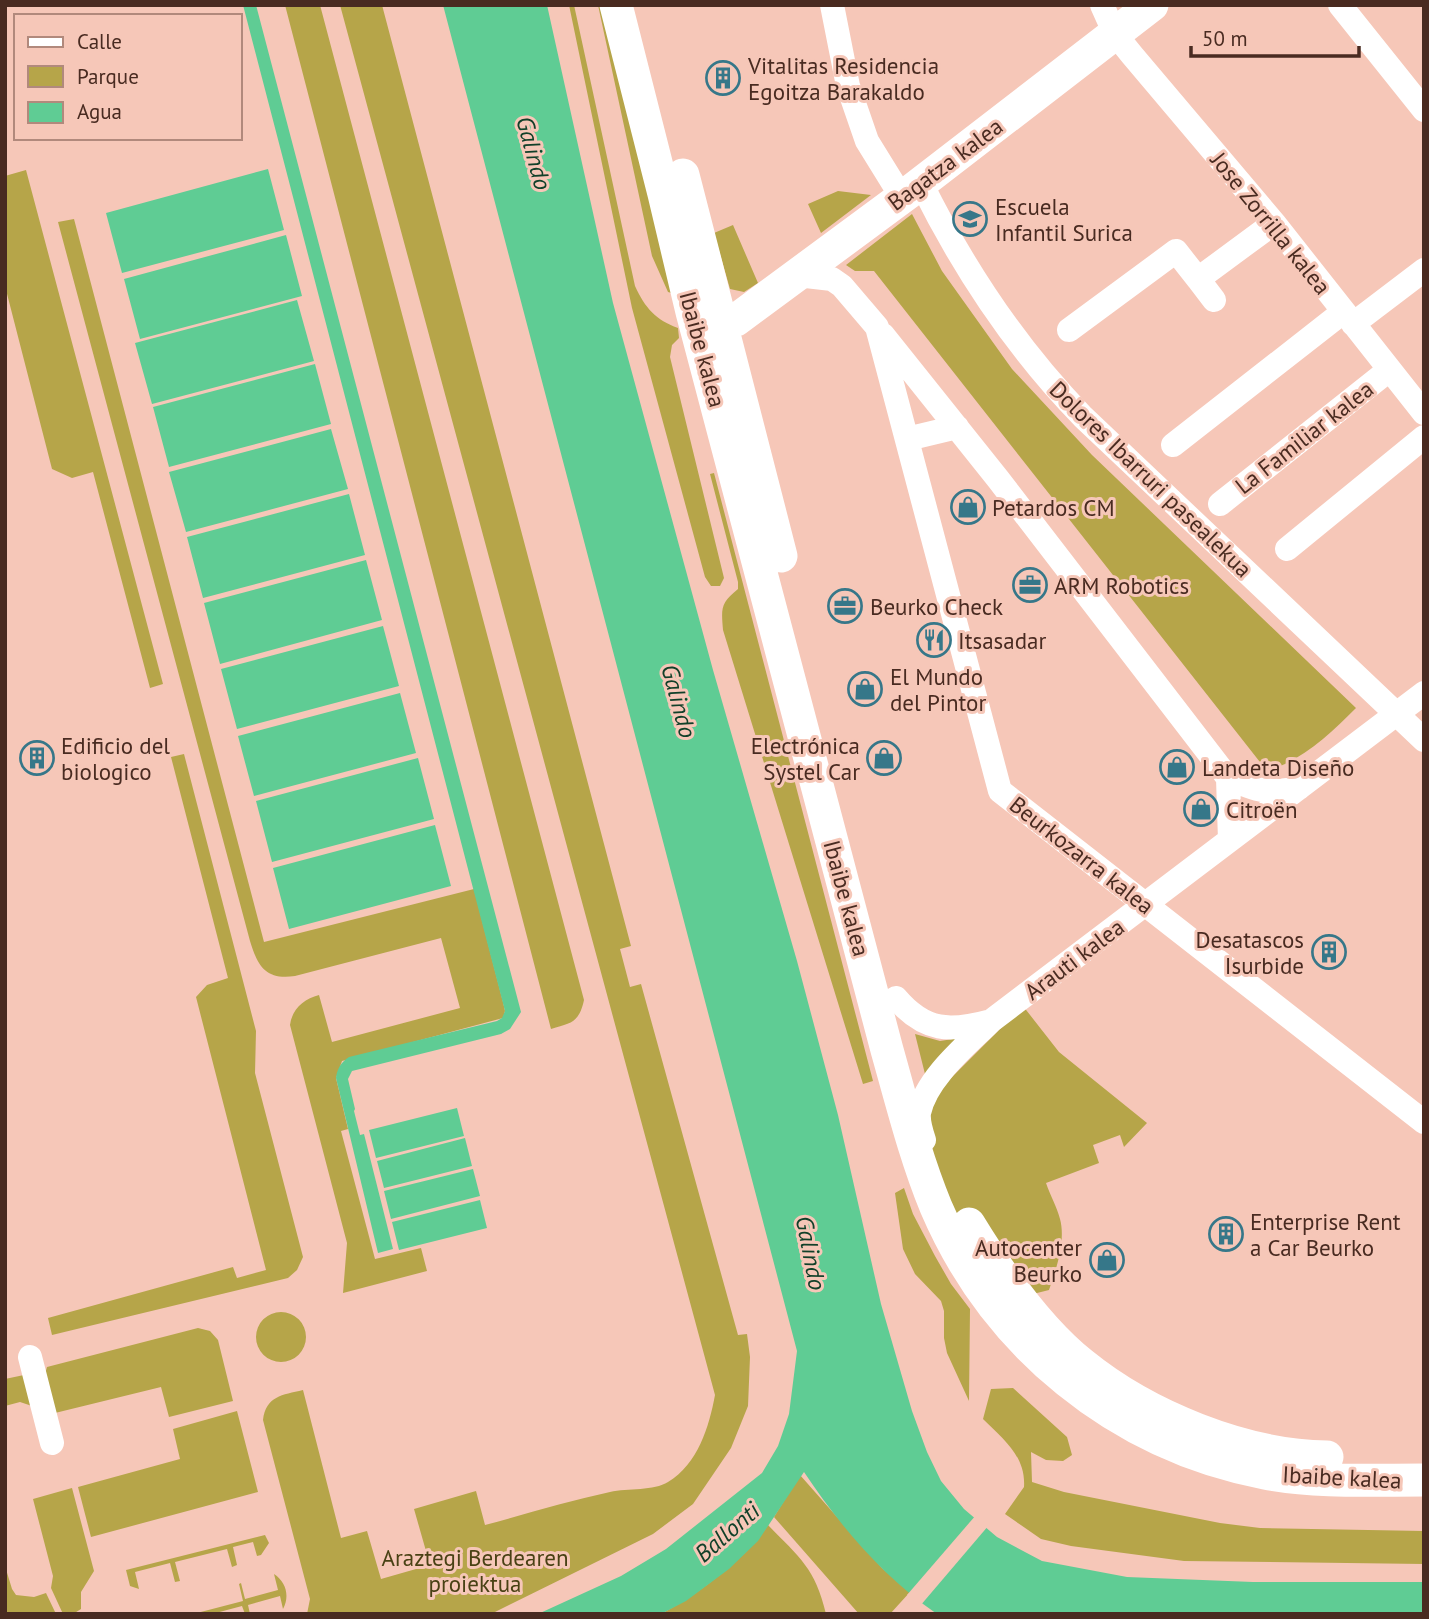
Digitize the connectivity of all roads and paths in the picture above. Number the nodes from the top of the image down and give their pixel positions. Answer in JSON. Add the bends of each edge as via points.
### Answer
{"nodes":[{"id":1,"x":615,"y":5,"type":"edge"},
{"id":2,"x":638,"y":5,"type":"edge"},
{"id":3,"x":832,"y":5,"type":"edge"},
{"id":4,"x":1152,"y":5,"type":"edge"},
{"id":5,"x":1340,"y":5,"type":"edge"},
{"id":6,"x":1109,"y":20,"type":"edge"},
{"id":7,"x":1424,"y":110,"type":"edge"},
{"id":8,"x":911,"y":190,"type":"junction"},
{"id":9,"x":664,"y":194,"type":"junction"},
{"id":10,"x":1274,"y":223,"type":"junction"},
{"id":11,"x":1424,"y":270,"type":"edge"},
{"id":12,"x":797,"y":275,"type":"junction"},
{"id":13,"x":1198,"y":279,"type":"junction"},
{"id":14,"x":1214,"y":300,"type":"dead end"},
{"id":15,"x":727,"y":315,"type":"junction"},
{"id":16,"x":1348,"y":318,"type":"junction"},
{"id":17,"x":877,"y":327,"type":"junction"},
{"id":18,"x":1069,"y":330,"type":"dead end"},
{"id":19,"x":1388,"y":370,"type":"junction"},
{"id":20,"x":1424,"y":413,"type":"edge"},
{"id":21,"x":957,"y":427,"type":"junction"},
{"id":22,"x":1424,"y":437,"type":"edge"},
{"id":23,"x":907,"y":439,"type":"junction"},
{"id":24,"x":1173,"y":445,"type":"dead end"},
{"id":25,"x":1220,"y":504,"type":"dead end"},
{"id":26,"x":1287,"y":549,"type":"dead end"},
{"id":27,"x":1424,"y":693,"type":"edge"},
{"id":28,"x":1397,"y":715,"type":"junction"},
{"id":29,"x":1424,"y":740,"type":"edge"},
{"id":30,"x":1228,"y":779,"type":"junction"},
{"id":31,"x":1300,"y":788,"type":"junction"},
{"id":32,"x":1230,"y":841,"type":"junction"},
{"id":33,"x":1146,"y":905,"type":"junction"},
{"id":34,"x":896,"y":998,"type":"junction"},
{"id":35,"x":992,"y":1021,"type":"junction"},
{"id":36,"x":923,"y":1100,"type":"junction"},
{"id":37,"x":1424,"y":1122,"type":"edge"},
{"id":38,"x":943,"y":1220,"type":"junction"},
{"id":39,"x":30,"y":1357,"type":"dead end"},
{"id":40,"x":52,"y":1443,"type":"dead end"},
{"id":41,"x":1424,"y":1457,"type":"edge"},
{"id":42,"x":1424,"y":1480,"type":"edge"}],
"edges":[{"from":1,"to":9,"type":"main road","name":"Ibaibe kalea"},
{"from":2,"to":15,"type":"main road","name":"Ibaibe kalea"},
{"from":3,"to":8,"type":"street","name":"Dolores Ibarruri pasealekua","via":[[848,86],[867,141]]},
{"from":4,"to":6,"type":"main road","name":"Bagatza kalea"},
{"from":5,"to":7,"type":"street"},
{"from":6,"to":8,"type":"main road","name":"Bagatza kalea"},
{"from":6,"to":10,"type":"street","name":"Jose Zorrilla kalea"},
{"from":8,"to":12,"type":"main road","name":"Bagatza kalea"},
{"from":8,"to":28,"type":"street","name":"Dolores Ibarruri pasealekua","via":[[946,232],[985,296],[1046,378]]},
{"from":9,"to":15,"type":"main road","via":[[679,214],[698,290]]},
{"from":9,"to":38,"type":"main road","name":"Ibaibe kalea","via":[[890,1062],[915,1149]]},
{"from":10,"to":13,"type":"street"},
{"from":10,"to":16,"type":"street","name":"Jose Zorrilla kalea"},
{"from":11,"to":16,"type":"street"},
{"from":12,"to":15,"type":"main road","name":"Bagatza kalea"},
{"from":12,"to":17,"type":"street","name":"Beurkozarra kalea","via":[[832,279]]},
{"from":13,"to":14,"type":"street"},
{"from":13,"to":18,"type":"street","via":[[1176,251]]},
{"from":15,"to":34,"type":"main road","name":"Ibaibe kalea","via":[[730,360]]},
{"from":16,"to":19,"type":"street","name":"Jose Zorrilla kalea"},
{"from":16,"to":24,"type":"street"},
{"from":17,"to":21,"type":"street"},
{"from":17,"to":23,"type":"street","name":"Beurkozarra kalea"},
{"from":19,"to":20,"type":"street","name":"Jose Zorrilla kalea"},
{"from":19,"to":25,"type":"street","name":"La Familiar kalea"},
{"from":21,"to":23,"type":"street"},
{"from":21,"to":30,"type":"street"},
{"from":22,"to":26,"type":"street"},
{"from":23,"to":33,"type":"street","name":"Beurkozarra kalea","via":[[1000,791]]},
{"from":27,"to":28,"type":"street","name":"Arauti kalea"},
{"from":28,"to":29,"type":"street","name":"Dolores Ibarruri pasealekua"},
{"from":28,"to":31,"type":"street","name":"Arauti kalea"},
{"from":30,"to":31,"type":"street","via":[[1273,793]]},
{"from":30,"to":32,"type":"street"},
{"from":31,"to":32,"type":"street","name":"Arauti kalea"},
{"from":32,"to":33,"type":"street","name":"Arauti kalea"},
{"from":33,"to":35,"type":"street","name":"Arauti kalea"},
{"from":33,"to":37,"type":"street","name":"Beurkozarra kalea"},
{"from":34,"to":35,"type":"street","name":"Arauti kalea","via":[[909,1014],[936,1026],[962,1029]]},
{"from":34,"to":36,"type":"main road","name":"Ibaibe kalea"},
{"from":35,"to":36,"type":"street","name":"Arauti kalea","via":[[933,1083]]},
{"from":36,"to":38,"type":"street","via":[[921,1131],[938,1185]]},
{"from":36,"to":41,"type":"main road","name":"Ibaibe kalea","via":[[965,1217],[1021,1299],[1082,1364],[1139,1403],[1210,1435],[1315,1457]]},
{"from":38,"to":42,"type":"main road","name":"Ibaibe kalea","via":[[994,1307],[1030,1348],[1099,1406],[1137,1430],[1202,1457],[1265,1473],[1321,1480]]},
{"from":39,"to":40,"type":"street"}]}
